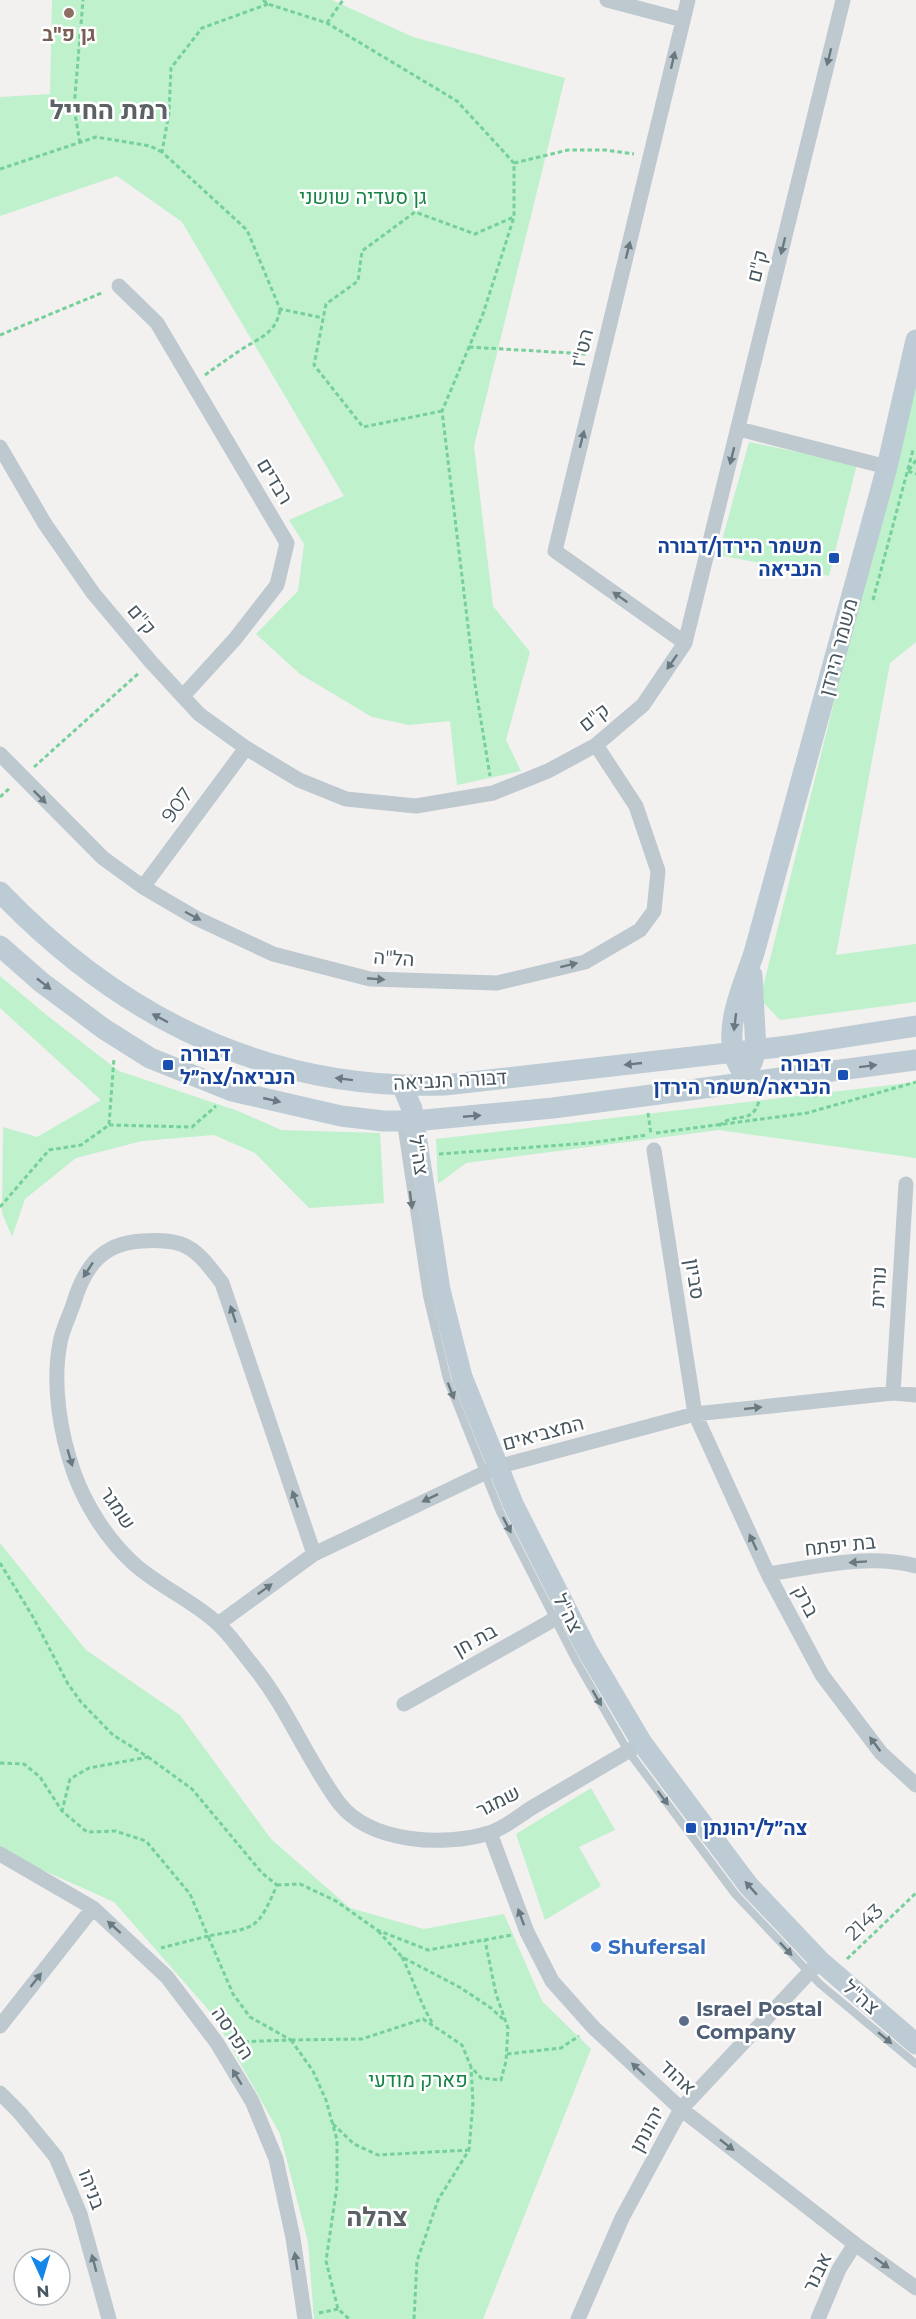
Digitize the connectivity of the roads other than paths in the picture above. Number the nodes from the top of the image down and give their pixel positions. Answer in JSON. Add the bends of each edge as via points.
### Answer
{"nodes":[{"id":1,"x":606,"y":0,"type":"edge"},
{"id":2,"x":688,"y":0,"type":"edge"},
{"id":3,"x":843,"y":0,"type":"edge"},
{"id":4,"x":683,"y":20,"type":"junction"},
{"id":5,"x":119,"y":286,"type":"road end"},
{"id":6,"x":916,"y":340,"type":"edge"},
{"id":7,"x":739,"y":429,"type":"junction"},
{"id":8,"x":0,"y":447,"type":"edge"},
{"id":9,"x":887,"y":467,"type":"junction"},
{"id":10,"x":685,"y":643,"type":"junction"},
{"id":11,"x":183,"y":696,"type":"junction"},
{"id":12,"x":596,"y":745,"type":"junction"},
{"id":13,"x":246,"y":748,"type":"junction"},
{"id":14,"x":0,"y":754,"type":"edge"},
{"id":15,"x":143,"y":887,"type":"junction"},
{"id":16,"x":0,"y":892,"type":"edge"},
{"id":17,"x":0,"y":946,"type":"edge"},
{"id":18,"x":754,"y":953,"type":"junction"},
{"id":19,"x":916,"y":1026,"type":"edge"},
{"id":20,"x":756,"y":1050,"type":"junction"},
{"id":21,"x":733,"y":1052,"type":"junction"},
{"id":22,"x":916,"y":1060,"type":"edge"},
{"id":23,"x":756,"y":1081,"type":"junction"},
{"id":24,"x":402,"y":1085,"type":"junction"},
{"id":25,"x":407,"y":1121,"type":"junction"},
{"id":26,"x":654,"y":1150,"type":"road end"},
{"id":27,"x":906,"y":1184,"type":"dead end"},
{"id":28,"x":893,"y":1393,"type":"junction"},
{"id":29,"x":916,"y":1395,"type":"edge"},
{"id":30,"x":694,"y":1414,"type":"junction"},
{"id":31,"x":490,"y":1470,"type":"junction"},
{"id":32,"x":314,"y":1554,"type":"junction"},
{"id":33,"x":916,"y":1566,"type":"edge"},
{"id":34,"x":768,"y":1574,"type":"junction"},
{"id":35,"x":561,"y":1616,"type":"junction"},
{"id":36,"x":218,"y":1624,"type":"junction"},
{"id":37,"x":404,"y":1704,"type":"dead end"},
{"id":38,"x":635,"y":1747,"type":"junction"},
{"id":39,"x":916,"y":1785,"type":"edge"},
{"id":40,"x":490,"y":1833,"type":"junction"},
{"id":41,"x":0,"y":1854,"type":"edge"},
{"id":42,"x":93,"y":1908,"type":"junction"},
{"id":43,"x":820,"y":1969,"type":"junction"},
{"id":44,"x":0,"y":2026,"type":"edge"},
{"id":45,"x":916,"y":2044,"type":"edge"},
{"id":46,"x":916,"y":2064,"type":"edge"},
{"id":47,"x":0,"y":2093,"type":"edge"},
{"id":48,"x":681,"y":2109,"type":"junction"},
{"id":49,"x":855,"y":2244,"type":"junction"},
{"id":50,"x":916,"y":2288,"type":"edge"},
{"id":51,"x":109,"y":2319,"type":"edge"},
{"id":52,"x":305,"y":2319,"type":"edge"},
{"id":53,"x":578,"y":2319,"type":"edge"},
{"id":54,"x":818,"y":2319,"type":"edge"}],
"edges":[{"from":1,"to":4,"type":"street"},
{"from":2,"to":4,"type":"street","name":"הט\"ז"},
{"from":3,"to":7,"type":"street","name":"ק\"ם","one_way":true},
{"from":10,"to":4,"type":"street","name":"הט\"ז","one_way":true,"via":[[555,551]]},
{"from":5,"to":11,"type":"street","name":"רבדים","via":[[157,323],[287,543],[277,585]]},
{"from":6,"to":9,"type":"street","name":"משמר הירדן"},
{"from":7,"to":9,"type":"street"},
{"from":7,"to":10,"type":"street","name":"ק\"ם","one_way":true},
{"from":8,"to":11,"type":"street","name":"ק\"ם","via":[[79,573]]},
{"from":9,"to":18,"type":"street","name":"משמר הירדן"},
{"from":10,"to":12,"type":"street","name":"ק\"ם","one_way":true,"via":[[643,705]]},
{"from":11,"to":13,"type":"street","name":"ק\"ם","via":[[199,714]]},
{"from":12,"to":13,"type":"street","name":"ק\"ם","via":[[548,771],[492,793],[416,806],[346,799],[299,780]]},
{"from":15,"to":12,"type":"street","name":"הל\"ה","one_way":true,"via":[[196,918],[273,954],[370,979],[497,983],[585,962],[640,930],[654,911],[658,871],[636,806]]},
{"from":13,"to":15,"type":"street","name":"907"},
{"from":14,"to":15,"type":"street","name":"הל\"ה","one_way":true,"via":[[103,858]]},
{"from":24,"to":16,"type":"street","name":"דבורה הנביאה","one_way":true,"via":[[327,1077],[274,1065],[196,1037],[101,982]]},
{"from":17,"to":25,"type":"street","name":"דבורה הנביאה","one_way":true,"via":[[41,982],[150,1058],[232,1091],[341,1116]]},
{"from":18,"to":20,"type":"street","name":"משמר הירדן"},
{"from":18,"to":21,"type":"street","name":"משמר הירדן","one_way":true,"via":[[736,1010]]},
{"from":19,"to":20,"type":"street","name":"דבורה הנביאה"},
{"from":20,"to":21,"type":"street","name":"דבורה הנביאה"},
{"from":20,"to":23,"type":"street","name":"משמר הירדן"},
{"from":21,"to":23,"type":"street","name":"משמר הירדן"},
{"from":21,"to":24,"type":"street","name":"דבורה הנביאה","one_way":true,"via":[[445,1085]]},
{"from":23,"to":22,"type":"street","name":"דבורה הנביאה","one_way":true},
{"from":25,"to":23,"type":"street","name":"דבורה הנביאה","one_way":true,"via":[[553,1108]]},
{"from":24,"to":25,"type":"street","name":"צה\"ל","via":[[410,1102]]},
{"from":25,"to":31,"type":"street","name":"צה\"ל","via":[[440,1290]]},
{"from":26,"to":30,"type":"street","name":"סביון"},
{"from":27,"to":28,"type":"street","name":"נורית"},
{"from":28,"to":29,"type":"street","name":"המצביאים"},
{"from":30,"to":28,"type":"street","name":"המצביאים","one_way":true},
{"from":30,"to":31,"type":"street","name":"המצביאים"},
{"from":34,"to":30,"type":"street","name":"ברק","one_way":true},
{"from":31,"to":32,"type":"street","name":"המצביאים","one_way":true},
{"from":31,"to":35,"type":"street","name":"צה\"ל","via":[[513,1504]]},
{"from":36,"to":32,"type":"street","name":"המצביאים","one_way":true},
{"from":32,"to":36,"type":"street","name":"שמגר","one_way":true,"via":[[222,1283],[187,1245],[162,1240],[128,1242],[97,1257],[79,1284],[60,1343],[62,1430],[74,1472],[87,1504],[134,1563]]},
{"from":33,"to":34,"type":"street","name":"בת יפתח","one_way":true,"via":[[897,1561],[856,1562]]},
{"from":39,"to":34,"type":"street","name":"ברק","one_way":true,"via":[[881,1753],[822,1675]]},
{"from":35,"to":37,"type":"street","name":"בת חן"},
{"from":35,"to":38,"type":"street","name":"צה\"ל","via":[[587,1650]]},
{"from":36,"to":40,"type":"street","name":"שמגר","via":[[271,1689],[341,1806],[370,1828],[411,1838],[439,1841]]},
{"from":38,"to":40,"type":"street","name":"שמגר"},
{"from":38,"to":43,"type":"street","name":"צה\"ל"},
{"from":48,"to":40,"type":"street","name":"אהוד","one_way":true,"via":[[593,2027],[552,1981],[527,1932]]},
{"from":41,"to":42,"type":"street","name":"הפרסה"},
{"from":44,"to":42,"type":"street","one_way":true},
{"from":52,"to":42,"type":"street","name":"הפרסה","one_way":true,"via":[[276,2159],[252,2101],[217,2043],[167,1977]]},
{"from":43,"to":45,"type":"street","name":"צה\"ל"},
{"from":43,"to":46,"type":"lane","name":"צה\"ל","one_way":true},
{"from":43,"to":48,"type":"street","name":"יהונתן"},
{"from":51,"to":47,"type":"street","name":"בניהו","one_way":true,"via":[[80,2214],[56,2157]]},
{"from":48,"to":49,"type":"street","name":"אהוד","one_way":true},
{"from":48,"to":53,"type":"street","name":"יהונתן","via":[[622,2218]]},
{"from":49,"to":50,"type":"street","name":"אהוד","one_way":true},
{"from":49,"to":54,"type":"street","name":"אבנר","via":[[839,2269]]}]}
